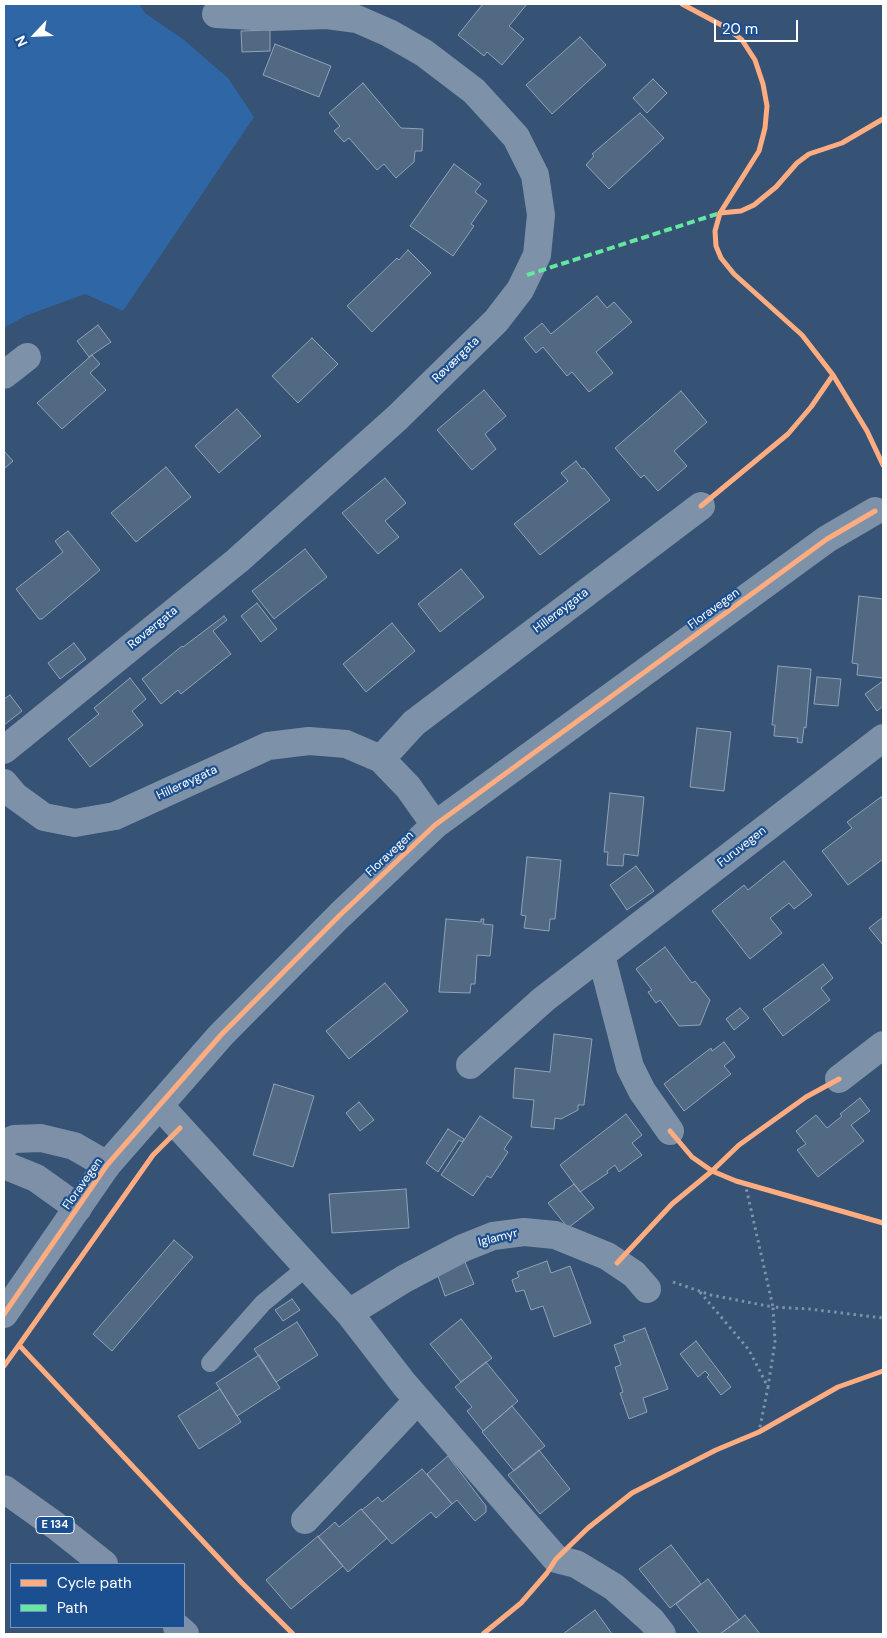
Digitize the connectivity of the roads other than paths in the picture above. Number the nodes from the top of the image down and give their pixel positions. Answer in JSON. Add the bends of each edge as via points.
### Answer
{"nodes":[{"id":1,"x":216,"y":14,"type":"dead end"},
{"id":2,"x":27,"y":357,"type":"dead end"},
{"id":3,"x":4,"y":375,"type":"edge"},
{"id":4,"x":700,"y":506,"type":"dead end"},
{"id":5,"x":881,"y":513,"type":"edge"},
{"id":6,"x":883,"y":738,"type":"edge"},
{"id":7,"x":4,"y":750,"type":"edge"},
{"id":8,"x":381,"y":759,"type":"junction"},
{"id":9,"x":4,"y":783,"type":"edge"},
{"id":10,"x":435,"y":825,"type":"junction"},
{"id":11,"x":601,"y":955,"type":"junction"},
{"id":12,"x":883,"y":1045,"type":"edge"},
{"id":13,"x":470,"y":1065,"type":"dead end"},
{"id":14,"x":839,"y":1079,"type":"dead end"},
{"id":15,"x":160,"y":1106,"type":"junction"},
{"id":16,"x":670,"y":1131,"type":"dead end"},
{"id":17,"x":4,"y":1144,"type":"edge"},
{"id":18,"x":4,"y":1165,"type":"edge"},
{"id":19,"x":107,"y":1165,"type":"junction"},
{"id":20,"x":78,"y":1208,"type":"junction"},
{"id":21,"x":307,"y":1267,"type":"junction"},
{"id":22,"x":643,"y":1284,"type":"road end"},
{"id":23,"x":4,"y":1314,"type":"edge"},
{"id":24,"x":350,"y":1314,"type":"junction"},
{"id":25,"x":210,"y":1362,"type":"dead end"},
{"id":26,"x":418,"y":1400,"type":"junction"},
{"id":27,"x":4,"y":1489,"type":"edge"},
{"id":28,"x":305,"y":1520,"type":"dead end"},
{"id":29,"x":103,"y":1563,"type":"edge"},
{"id":30,"x":662,"y":1634,"type":"edge"}],
"edges":[{"from":1,"to":7,"type":"street","name":"Røværgata","via":[[271,17],[327,15],[357,19],[424,53],[474,91],[516,137],[535,175],[541,215],[537,255],[520,290],[496,321],[397,418],[237,560]]},
{"from":2,"to":3,"type":"street"},
{"from":4,"to":8,"type":"street","name":"Hillerøygata","via":[[414,723]]},
{"from":5,"to":10,"type":"street","name":"Floravegen","via":[[827,539]]},
{"from":6,"to":11,"type":"street","name":"Furuvegen"},
{"from":8,"to":9,"type":"street","name":"Hillerøygata","via":[[346,744],[309,742],[268,746],[115,816],[75,823],[44,817],[14,796]]},
{"from":8,"to":10,"type":"street","name":"Hillerøygata","via":[[408,787]]},
{"from":10,"to":15,"type":"street","name":"Floravegen","via":[[221,1035]]},
{"from":11,"to":13,"type":"street","name":"Furuvegen","via":[[544,999]]},
{"from":11,"to":16,"type":"street","via":[[630,1067],[642,1091]]},
{"from":12,"to":14,"type":"street"},
{"from":15,"to":19,"type":"street","name":"Floravegen"},
{"from":15,"to":21,"type":"street"},
{"from":17,"to":19,"type":"highway","via":[[14,1139],[41,1138],[74,1146]]},
{"from":18,"to":20,"type":"highway","via":[[36,1178]]},
{"from":19,"to":20,"type":"street","name":"Floravegen"},
{"from":20,"to":23,"type":"street","name":"Floravegen"},
{"from":21,"to":24,"type":"street"},
{"from":21,"to":25,"type":"lane","via":[[263,1303]]},
{"from":22,"to":24,"type":"street","name":"Iglamyr","via":[[607,1256],[581,1244],[555,1235],[524,1232],[493,1236],[463,1248]]},
{"from":24,"to":26,"type":"street"},
{"from":26,"to":28,"type":"street"},
{"from":26,"to":30,"type":"street","via":[[556,1559],[576,1564],[614,1587]]},
{"from":27,"to":29,"type":"highway","number":"E 134"}]}
